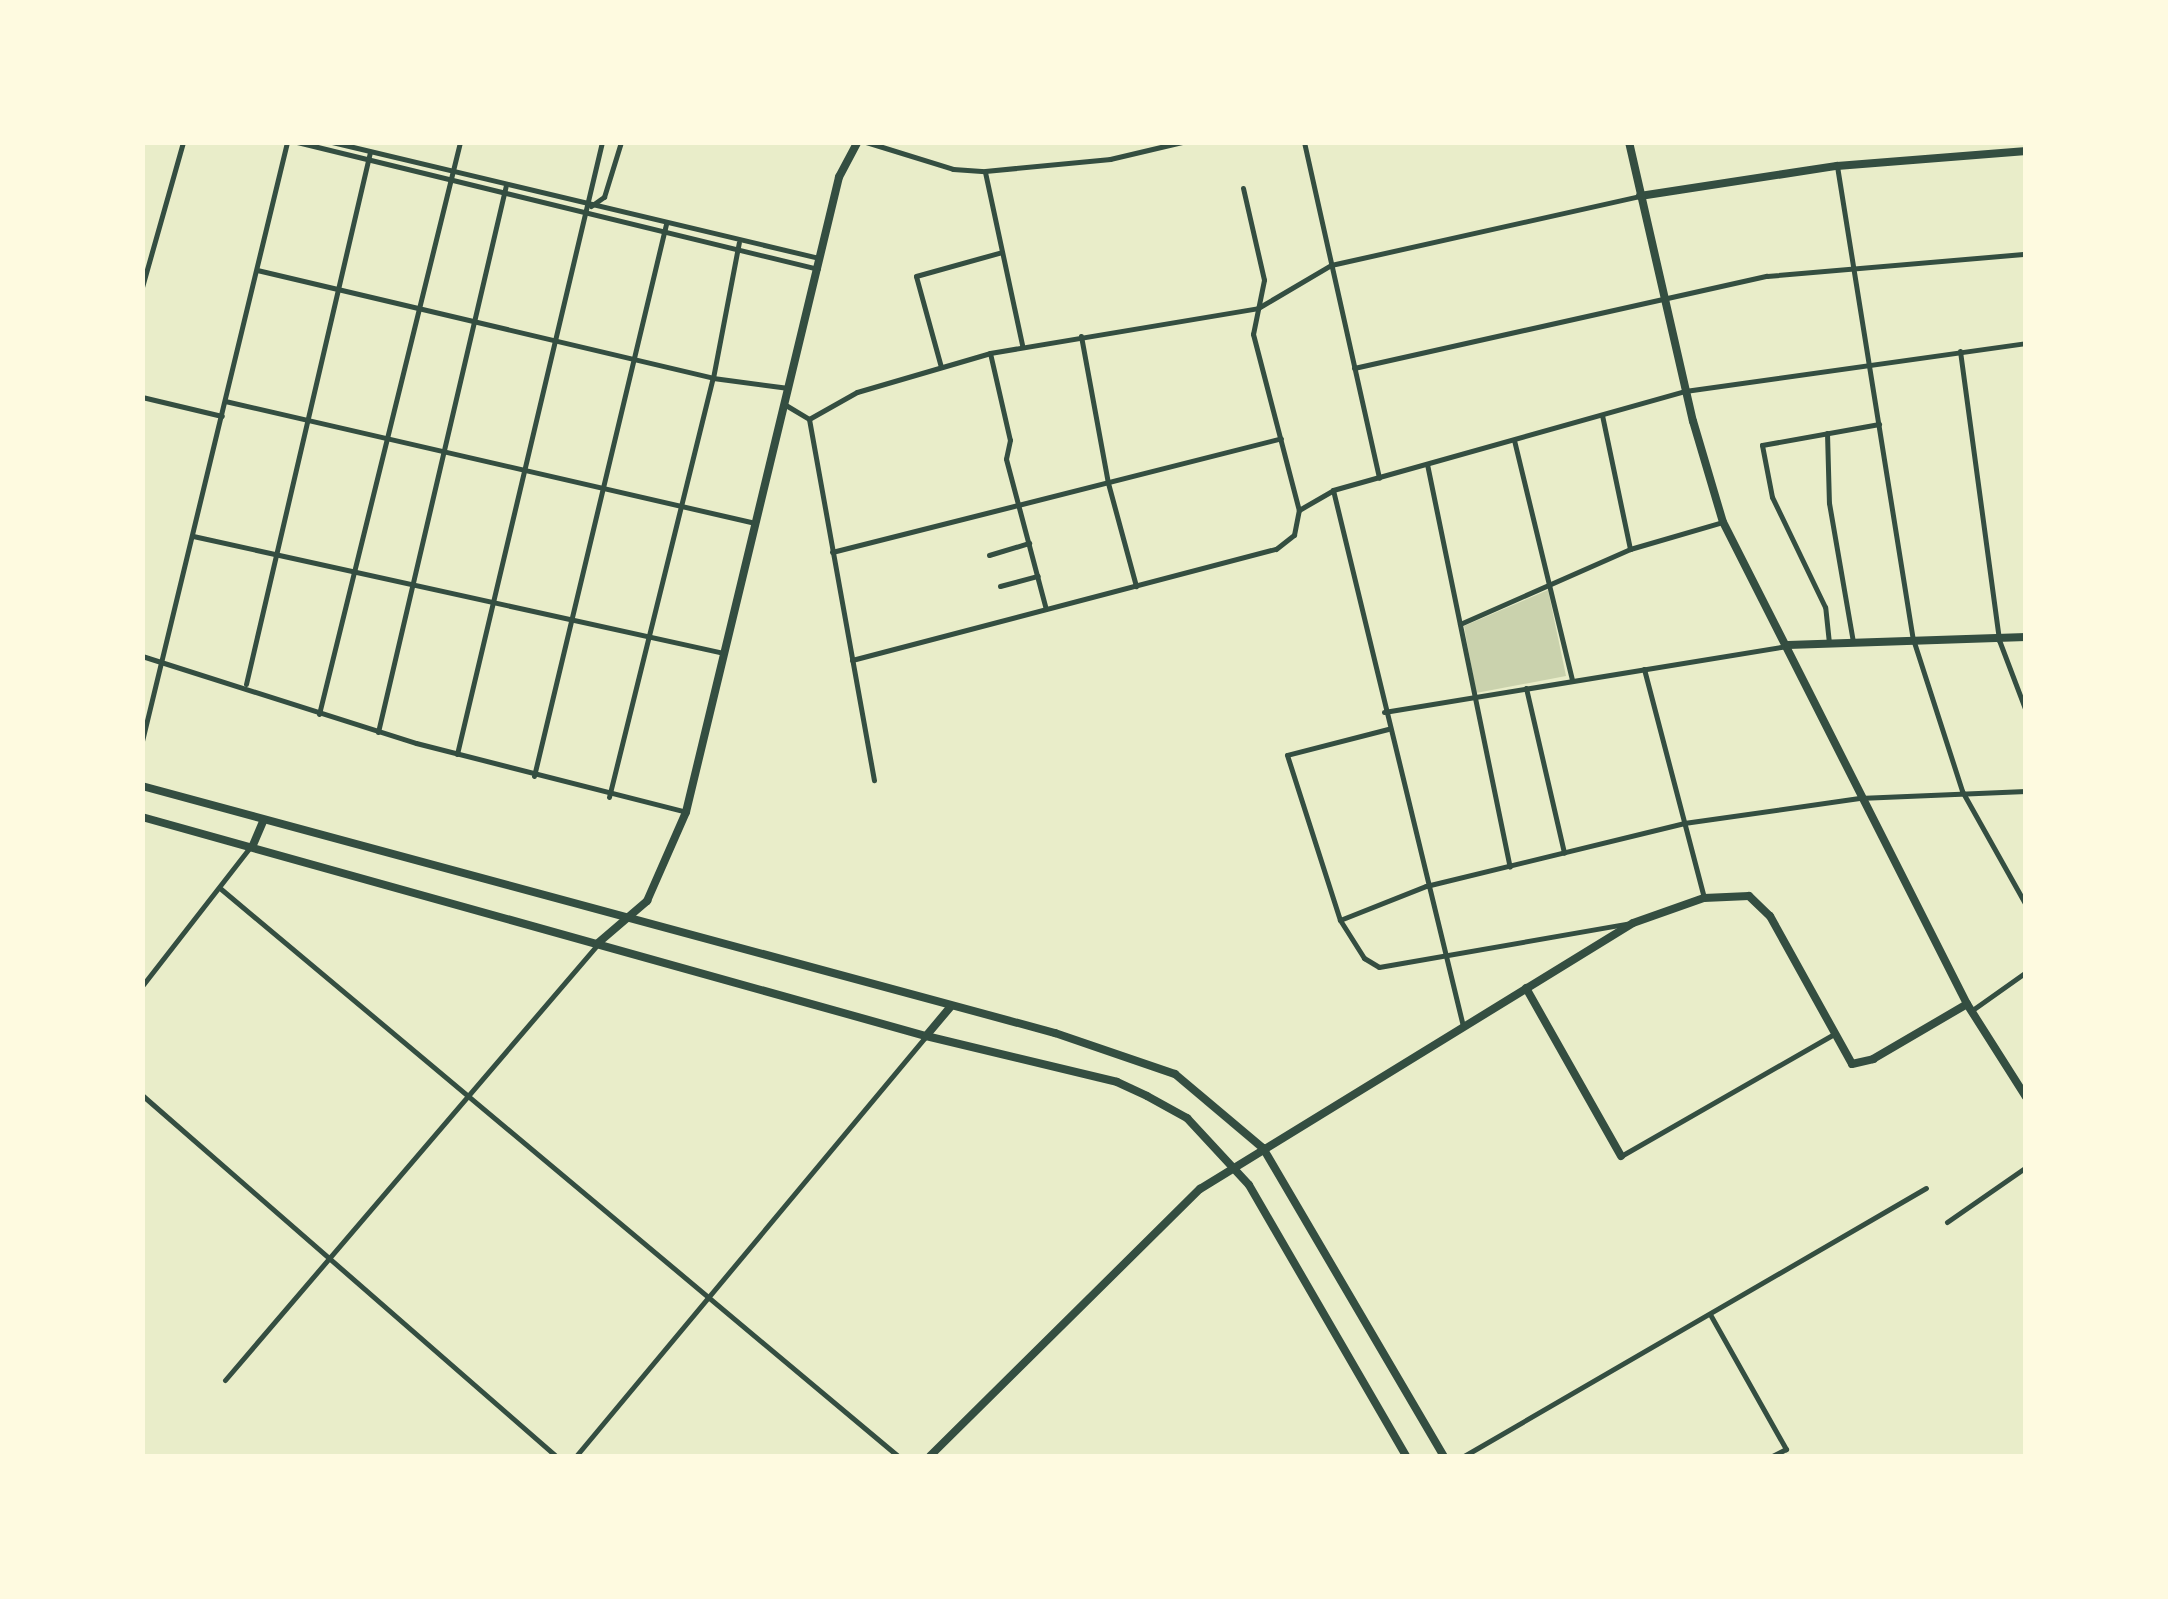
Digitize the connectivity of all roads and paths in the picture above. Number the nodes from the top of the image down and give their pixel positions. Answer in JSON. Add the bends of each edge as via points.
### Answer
{"nodes":[{"id":1,"x":182,"y":142,"type":"edge"},
{"id":2,"x":287,"y":142,"type":"edge"},
{"id":3,"x":297,"y":142,"type":"edge"},
{"id":4,"x":332,"y":142,"type":"edge"},
{"id":5,"x":460,"y":142,"type":"edge"},
{"id":6,"x":602,"y":142,"type":"edge"},
{"id":7,"x":620,"y":142,"type":"edge"},
{"id":8,"x":858,"y":142,"type":"edge"},
{"id":9,"x":866,"y":142,"type":"edge"},
{"id":10,"x":1182,"y":142,"type":"edge"},
{"id":11,"x":1304,"y":142,"type":"edge"},
{"id":12,"x":1629,"y":142,"type":"edge"},
{"id":13,"x":2025,"y":148,"type":"edge"},
{"id":14,"x":370,"y":152,"type":"junction"},
{"id":15,"x":368,"y":160,"type":"junction"},
{"id":16,"x":1837,"y":166,"type":"junction"},
{"id":17,"x":985,"y":171,"type":"junction"},
{"id":18,"x":452,"y":172,"type":"junction"},
{"id":19,"x":447,"y":179,"type":"junction"},
{"id":20,"x":506,"y":185,"type":"junction"},
{"id":21,"x":1242,"y":188,"type":"dead end"},
{"id":22,"x":503,"y":193,"type":"junction"},
{"id":23,"x":1640,"y":196,"type":"junction"},
{"id":24,"x":591,"y":206,"type":"junction"},
{"id":25,"x":588,"y":214,"type":"junction"},
{"id":26,"x":665,"y":228,"type":"junction"},
{"id":27,"x":739,"y":242,"type":"junction"},
{"id":28,"x":738,"y":251,"type":"junction"},
{"id":29,"x":1002,"y":252,"type":"junction"},
{"id":30,"x":2026,"y":254,"type":"edge"},
{"id":31,"x":820,"y":264,"type":"junction"},
{"id":32,"x":1331,"y":264,"type":"junction"},
{"id":33,"x":256,"y":270,"type":"junction"},
{"id":34,"x":1851,"y":270,"type":"junction"},
{"id":35,"x":142,"y":287,"type":"edge"},
{"id":36,"x":338,"y":290,"type":"junction"},
{"id":37,"x":1662,"y":295,"type":"junction"},
{"id":38,"x":418,"y":308,"type":"junction"},
{"id":39,"x":1258,"y":308,"type":"junction"},
{"id":40,"x":474,"y":322,"type":"junction"},
{"id":41,"x":1081,"y":336,"type":"junction"},
{"id":42,"x":557,"y":341,"type":"junction"},
{"id":43,"x":2026,"y":343,"type":"edge"},
{"id":44,"x":1022,"y":345,"type":"junction"},
{"id":45,"x":1960,"y":351,"type":"junction"},
{"id":46,"x":990,"y":353,"type":"junction"},
{"id":47,"x":635,"y":360,"type":"junction"},
{"id":48,"x":1870,"y":364,"type":"junction"},
{"id":49,"x":942,"y":367,"type":"junction"},
{"id":50,"x":1354,"y":368,"type":"junction"},
{"id":51,"x":713,"y":378,"type":"junction"},
{"id":52,"x":788,"y":388,"type":"junction"},
{"id":53,"x":1686,"y":391,"type":"junction"},
{"id":54,"x":142,"y":397,"type":"edge"},
{"id":55,"x":225,"y":401,"type":"junction"},
{"id":56,"x":784,"y":404,"type":"junction"},
{"id":57,"x":1602,"y":414,"type":"junction"},
{"id":58,"x":222,"y":416,"type":"junction"},
{"id":59,"x":809,"y":418,"type":"junction"},
{"id":60,"x":308,"y":420,"type":"junction"},
{"id":61,"x":1879,"y":424,"type":"junction"},
{"id":62,"x":1827,"y":433,"type":"junction"},
{"id":63,"x":385,"y":438,"type":"junction"},
{"id":64,"x":1281,"y":438,"type":"junction"},
{"id":65,"x":1514,"y":440,"type":"junction"},
{"id":66,"x":442,"y":451,"type":"junction"},
{"id":67,"x":1427,"y":464,"type":"junction"},
{"id":68,"x":526,"y":470,"type":"junction"},
{"id":69,"x":1379,"y":478,"type":"junction"},
{"id":70,"x":1108,"y":483,"type":"junction"},
{"id":71,"x":604,"y":488,"type":"junction"},
{"id":72,"x":1333,"y":490,"type":"junction"},
{"id":73,"x":681,"y":506,"type":"junction"},
{"id":74,"x":1020,"y":506,"type":"junction"},
{"id":75,"x":1299,"y":510,"type":"junction"},
{"id":76,"x":1723,"y":522,"type":"junction"},
{"id":77,"x":755,"y":523,"type":"junction"},
{"id":78,"x":193,"y":536,"type":"junction"},
{"id":79,"x":1030,"y":543,"type":"junction"},
{"id":80,"x":1630,"y":549,"type":"junction"},
{"id":81,"x":832,"y":552,"type":"junction"},
{"id":82,"x":989,"y":554,"type":"dead end"},
{"id":83,"x":276,"y":555,"type":"junction"},
{"id":84,"x":352,"y":571,"type":"junction"},
{"id":85,"x":1038,"y":576,"type":"junction"},
{"id":86,"x":410,"y":584,"type":"junction"},
{"id":87,"x":1550,"y":584,"type":"junction"},
{"id":88,"x":1000,"y":586,"type":"dead end"},
{"id":89,"x":1136,"y":586,"type":"junction"},
{"id":90,"x":494,"y":602,"type":"junction"},
{"id":91,"x":1046,"y":609,"type":"junction"},
{"id":92,"x":572,"y":619,"type":"junction"},
{"id":93,"x":1460,"y":624,"type":"junction"},
{"id":94,"x":648,"y":636,"type":"junction"},
{"id":95,"x":2026,"y":637,"type":"edge"},
{"id":96,"x":1912,"y":639,"type":"junction"},
{"id":97,"x":1999,"y":640,"type":"junction"},
{"id":98,"x":1853,"y":642,"type":"junction"},
{"id":99,"x":1829,"y":643,"type":"junction"},
{"id":100,"x":1788,"y":645,"type":"junction"},
{"id":101,"x":724,"y":653,"type":"junction"},
{"id":102,"x":142,"y":656,"type":"edge"},
{"id":103,"x":852,"y":660,"type":"junction"},
{"id":104,"x":162,"y":661,"type":"junction"},
{"id":105,"x":1644,"y":668,"type":"junction"},
{"id":106,"x":1572,"y":680,"type":"junction"},
{"id":107,"x":246,"y":684,"type":"junction"},
{"id":108,"x":1526,"y":688,"type":"junction"},
{"id":109,"x":1475,"y":696,"type":"junction"},
{"id":110,"x":1384,"y":712,"type":"junction"},
{"id":111,"x":2026,"y":712,"type":"edge"},
{"id":112,"x":320,"y":714,"type":"junction"},
{"id":113,"x":1388,"y":729,"type":"junction"},
{"id":114,"x":378,"y":732,"type":"junction"},
{"id":115,"x":142,"y":741,"type":"edge"},
{"id":116,"x":458,"y":754,"type":"junction"},
{"id":117,"x":534,"y":776,"type":"junction"},
{"id":118,"x":874,"y":780,"type":"dead end"},
{"id":119,"x":142,"y":786,"type":"edge"},
{"id":120,"x":2026,"y":790,"type":"edge"},
{"id":121,"x":1962,"y":791,"type":"junction"},
{"id":122,"x":609,"y":796,"type":"junction"},
{"id":123,"x":1859,"y":798,"type":"junction"},
{"id":124,"x":686,"y":812,"type":"junction"},
{"id":125,"x":142,"y":817,"type":"edge"},
{"id":126,"x":263,"y":821,"type":"junction"},
{"id":127,"x":1684,"y":823,"type":"junction"},
{"id":128,"x":253,"y":844,"type":"junction"},
{"id":129,"x":1564,"y":853,"type":"junction"},
{"id":130,"x":1510,"y":867,"type":"junction"},
{"id":131,"x":1426,"y":886,"type":"junction"},
{"id":132,"x":220,"y":890,"type":"junction"},
{"id":133,"x":1704,"y":898,"type":"junction"},
{"id":134,"x":2026,"y":904,"type":"edge"},
{"id":135,"x":626,"y":920,"type":"junction"},
{"id":136,"x":1340,"y":920,"type":"junction"},
{"id":137,"x":1633,"y":923,"type":"junction"},
{"id":138,"x":598,"y":943,"type":"junction"},
{"id":139,"x":1442,"y":955,"type":"junction"},
{"id":140,"x":2026,"y":972,"type":"edge"},
{"id":141,"x":142,"y":986,"type":"edge"},
{"id":142,"x":1526,"y":988,"type":"junction"},
{"id":143,"x":951,"y":1006,"type":"junction"},
{"id":144,"x":1969,"y":1007,"type":"junction"},
{"id":145,"x":1463,"y":1026,"type":"junction"},
{"id":146,"x":1834,"y":1034,"type":"junction"},
{"id":147,"x":926,"y":1036,"type":"junction"},
{"id":148,"x":469,"y":1095,"type":"junction"},
{"id":149,"x":142,"y":1096,"type":"edge"},
{"id":150,"x":2026,"y":1097,"type":"edge"},
{"id":151,"x":1263,"y":1148,"type":"junction"},
{"id":152,"x":1621,"y":1156,"type":"joint"},
{"id":153,"x":1234,"y":1166,"type":"junction"},
{"id":154,"x":2026,"y":1167,"type":"edge"},
{"id":155,"x":1926,"y":1188,"type":"dead end"},
{"id":156,"x":1947,"y":1222,"type":"dead end"},
{"id":157,"x":332,"y":1261,"type":"junction"},
{"id":158,"x":704,"y":1300,"type":"junction"},
{"id":159,"x":1711,"y":1316,"type":"junction"},
{"id":160,"x":225,"y":1380,"type":"dead end"},
{"id":161,"x":556,"y":1456,"type":"edge"},
{"id":162,"x":576,"y":1456,"type":"edge"},
{"id":163,"x":898,"y":1456,"type":"edge"},
{"id":164,"x":930,"y":1456,"type":"edge"},
{"id":165,"x":1406,"y":1456,"type":"edge"},
{"id":166,"x":1444,"y":1456,"type":"edge"},
{"id":167,"x":1464,"y":1456,"type":"edge"},
{"id":168,"x":1772,"y":1456,"type":"edge"}],
"edges":[{"from":1,"to":35,"type":"street"},
{"from":2,"to":33,"type":"street"},
{"from":3,"to":15,"type":"street"},
{"from":4,"to":14,"type":"street"},
{"from":5,"to":18,"type":"street"},
{"from":6,"to":24,"type":"street"},
{"from":7,"to":24,"type":"street","via":[[604,197]]},
{"from":8,"to":31,"type":"street","via":[[839,176]]},
{"from":9,"to":17,"type":"street","via":[[953,169]]},
{"from":10,"to":17,"type":"street","via":[[1110,159]]},
{"from":11,"to":32,"type":"street"},
{"from":12,"to":23,"type":"street"},
{"from":13,"to":16,"type":"street"},
{"from":14,"to":15,"type":"street"},
{"from":14,"to":18,"type":"street"},
{"from":15,"to":19,"type":"street"},
{"from":15,"to":36,"type":"street"},
{"from":16,"to":23,"type":"street"},
{"from":16,"to":34,"type":"street"},
{"from":17,"to":29,"type":"street"},
{"from":18,"to":19,"type":"street"},
{"from":18,"to":20,"type":"street"},
{"from":19,"to":22,"type":"street"},
{"from":19,"to":38,"type":"street"},
{"from":20,"to":22,"type":"street"},
{"from":20,"to":24,"type":"street"},
{"from":21,"to":39,"type":"street","via":[[1264,280]]},
{"from":22,"to":25,"type":"street"},
{"from":22,"to":40,"type":"street"},
{"from":23,"to":32,"type":"street"},
{"from":23,"to":37,"type":"street"},
{"from":24,"to":25,"type":"street"},
{"from":24,"to":26,"type":"street"},
{"from":25,"to":26,"type":"street"},
{"from":25,"to":42,"type":"street"},
{"from":26,"to":27,"type":"street"},
{"from":26,"to":28,"type":"street"},
{"from":26,"to":47,"type":"street"},
{"from":27,"to":28,"type":"street"},
{"from":27,"to":31,"type":"street"},
{"from":28,"to":31,"type":"street"},
{"from":28,"to":51,"type":"street"},
{"from":29,"to":44,"type":"street"},
{"from":29,"to":49,"type":"street","via":[[916,276]]},
{"from":30,"to":34,"type":"street"},
{"from":31,"to":52,"type":"street"},
{"from":32,"to":39,"type":"street"},
{"from":32,"to":50,"type":"street"},
{"from":33,"to":36,"type":"street"},
{"from":33,"to":55,"type":"street"},
{"from":34,"to":37,"type":"street","via":[[1767,276]]},
{"from":34,"to":48,"type":"street"},
{"from":36,"to":38,"type":"street"},
{"from":36,"to":60,"type":"street"},
{"from":37,"to":50,"type":"street"},
{"from":37,"to":53,"type":"street"},
{"from":38,"to":40,"type":"street"},
{"from":38,"to":63,"type":"street"},
{"from":39,"to":41,"type":"street"},
{"from":39,"to":64,"type":"street","via":[[1253,334]]},
{"from":40,"to":42,"type":"street"},
{"from":40,"to":66,"type":"street"},
{"from":41,"to":44,"type":"street"},
{"from":41,"to":70,"type":"street"},
{"from":42,"to":47,"type":"street"},
{"from":42,"to":68,"type":"street"},
{"from":43,"to":45,"type":"street"},
{"from":44,"to":46,"type":"street"},
{"from":45,"to":48,"type":"street"},
{"from":45,"to":97,"type":"street"},
{"from":46,"to":49,"type":"street"},
{"from":46,"to":74,"type":"street"},
{"from":47,"to":51,"type":"street"},
{"from":47,"to":71,"type":"street"},
{"from":48,"to":53,"type":"street"},
{"from":48,"to":61,"type":"street"},
{"from":49,"to":59,"type":"street","via":[[858,392]]},
{"from":50,"to":69,"type":"street"},
{"from":51,"to":52,"type":"street"},
{"from":51,"to":73,"type":"street"},
{"from":52,"to":56,"type":"street"},
{"from":53,"to":57,"type":"street"},
{"from":53,"to":76,"type":"street"},
{"from":54,"to":58,"type":"street"},
{"from":55,"to":58,"type":"street"},
{"from":55,"to":60,"type":"street"},
{"from":56,"to":59,"type":"street"},
{"from":56,"to":77,"type":"street"},
{"from":57,"to":65,"type":"street"},
{"from":57,"to":80,"type":"street"},
{"from":58,"to":78,"type":"street"},
{"from":59,"to":81,"type":"street"},
{"from":60,"to":63,"type":"street"},
{"from":60,"to":83,"type":"street"},
{"from":61,"to":62,"type":"street"},
{"from":61,"to":96,"type":"street"},
{"from":62,"to":98,"type":"street","via":[[1829,503]]},
{"from":62,"to":99,"type":"street","via":[[1762,445],[1772,497],[1826,608]]},
{"from":63,"to":66,"type":"street"},
{"from":63,"to":84,"type":"street"},
{"from":64,"to":70,"type":"street"},
{"from":64,"to":75,"type":"street"},
{"from":65,"to":67,"type":"street"},
{"from":65,"to":87,"type":"street"},
{"from":66,"to":68,"type":"street"},
{"from":66,"to":86,"type":"street"},
{"from":67,"to":69,"type":"street"},
{"from":67,"to":93,"type":"street"},
{"from":68,"to":71,"type":"street"},
{"from":68,"to":90,"type":"street"},
{"from":69,"to":72,"type":"street"},
{"from":70,"to":74,"type":"street"},
{"from":70,"to":89,"type":"street"},
{"from":71,"to":73,"type":"street"},
{"from":71,"to":92,"type":"street"},
{"from":72,"to":75,"type":"street"},
{"from":72,"to":110,"type":"street"},
{"from":73,"to":77,"type":"street"},
{"from":73,"to":94,"type":"street"},
{"from":74,"to":79,"type":"street"},
{"from":74,"to":81,"type":"street"},
{"from":75,"to":89,"type":"street","via":[[1294,535],[1276,549]]},
{"from":76,"to":80,"type":"street"},
{"from":76,"to":100,"type":"street"},
{"from":77,"to":101,"type":"street"},
{"from":78,"to":83,"type":"street"},
{"from":78,"to":104,"type":"street"},
{"from":79,"to":82,"type":"street"},
{"from":79,"to":85,"type":"street"},
{"from":80,"to":87,"type":"street"},
{"from":81,"to":103,"type":"street"},
{"from":83,"to":84,"type":"street"},
{"from":83,"to":107,"type":"street"},
{"from":84,"to":86,"type":"street"},
{"from":84,"to":112,"type":"street"},
{"from":85,"to":88,"type":"street"},
{"from":85,"to":91,"type":"street"},
{"from":86,"to":90,"type":"street"},
{"from":86,"to":114,"type":"street"},
{"from":87,"to":93,"type":"street"},
{"from":87,"to":106,"type":"street"},
{"from":89,"to":91,"type":"street"},
{"from":90,"to":92,"type":"street"},
{"from":90,"to":116,"type":"street"},
{"from":91,"to":103,"type":"street"},
{"from":92,"to":94,"type":"street"},
{"from":92,"to":117,"type":"street"},
{"from":93,"to":109,"type":"street"},
{"from":94,"to":101,"type":"street"},
{"from":94,"to":122,"type":"street"},
{"from":95,"to":97,"type":"street"},
{"from":96,"to":97,"type":"street"},
{"from":96,"to":98,"type":"street"},
{"from":96,"to":121,"type":"street"},
{"from":97,"to":111,"type":"street"},
{"from":98,"to":99,"type":"street"},
{"from":99,"to":100,"type":"street"},
{"from":100,"to":105,"type":"street"},
{"from":100,"to":123,"type":"street"},
{"from":101,"to":124,"type":"street"},
{"from":102,"to":104,"type":"street"},
{"from":103,"to":118,"type":"street"},
{"from":104,"to":107,"type":"street"},
{"from":104,"to":115,"type":"street"},
{"from":105,"to":106,"type":"street"},
{"from":105,"to":127,"type":"street"},
{"from":106,"to":108,"type":"street"},
{"from":107,"to":112,"type":"street","via":[[262,697]]},
{"from":108,"to":109,"type":"street"},
{"from":108,"to":129,"type":"street"},
{"from":109,"to":110,"type":"street"},
{"from":109,"to":130,"type":"street"},
{"from":110,"to":113,"type":"street"},
{"from":112,"to":114,"type":"street"},
{"from":113,"to":131,"type":"street"},
{"from":113,"to":136,"type":"street","via":[[1288,755]]},
{"from":114,"to":116,"type":"street"},
{"from":116,"to":117,"type":"street"},
{"from":117,"to":122,"type":"street"},
{"from":119,"to":126,"type":"street"},
{"from":120,"to":121,"type":"street"},
{"from":121,"to":123,"type":"street"},
{"from":121,"to":134,"type":"street"},
{"from":122,"to":124,"type":"street"},
{"from":123,"to":127,"type":"street"},
{"from":123,"to":144,"type":"street"},
{"from":124,"to":135,"type":"street","via":[[648,901]]},
{"from":125,"to":128,"type":"street"},
{"from":126,"to":128,"type":"street"},
{"from":126,"to":135,"type":"street"},
{"from":127,"to":129,"type":"street"},
{"from":127,"to":133,"type":"street"},
{"from":128,"to":132,"type":"street"},
{"from":128,"to":138,"type":"street"},
{"from":129,"to":130,"type":"street"},
{"from":130,"to":131,"type":"street"},
{"from":131,"to":136,"type":"street"},
{"from":131,"to":139,"type":"street"},
{"from":132,"to":141,"type":"street"},
{"from":132,"to":148,"type":"street"},
{"from":133,"to":137,"type":"street"},
{"from":133,"to":146,"type":"street","via":[[1749,896],[1770,916]]},
{"from":135,"to":138,"type":"street"},
{"from":135,"to":143,"type":"street"},
{"from":136,"to":139,"type":"street","via":[[1364,958],[1380,967]]},
{"from":137,"to":139,"type":"street"},
{"from":137,"to":142,"type":"street"},
{"from":138,"to":147,"type":"street"},
{"from":138,"to":148,"type":"street"},
{"from":139,"to":145,"type":"street"},
{"from":140,"to":144,"type":"street"},
{"from":142,"to":145,"type":"street"},
{"from":142,"to":152,"type":"street"},
{"from":143,"to":147,"type":"street"},
{"from":143,"to":151,"type":"street","via":[[1142,1058],[1206,1094]]},
{"from":144,"to":146,"type":"street","via":[[1852,1064]]},
{"from":144,"to":150,"type":"street"},
{"from":145,"to":151,"type":"street"},
{"from":146,"to":152,"type":"street"},
{"from":147,"to":153,"type":"street","via":[[1116,1082],[1187,1118]]},
{"from":147,"to":158,"type":"street"},
{"from":148,"to":157,"type":"street"},
{"from":148,"to":158,"type":"street"},
{"from":149,"to":157,"type":"street"},
{"from":151,"to":153,"type":"street"},
{"from":151,"to":166,"type":"street"},
{"from":153,"to":164,"type":"street","via":[[1200,1189]]},
{"from":153,"to":165,"type":"street"},
{"from":154,"to":156,"type":"street"},
{"from":155,"to":159,"type":"street"},
{"from":157,"to":160,"type":"street"},
{"from":157,"to":161,"type":"street"},
{"from":158,"to":162,"type":"street"},
{"from":158,"to":163,"type":"street"},
{"from":159,"to":167,"type":"street"},
{"from":159,"to":168,"type":"street","via":[[1786,1448]]}]}
